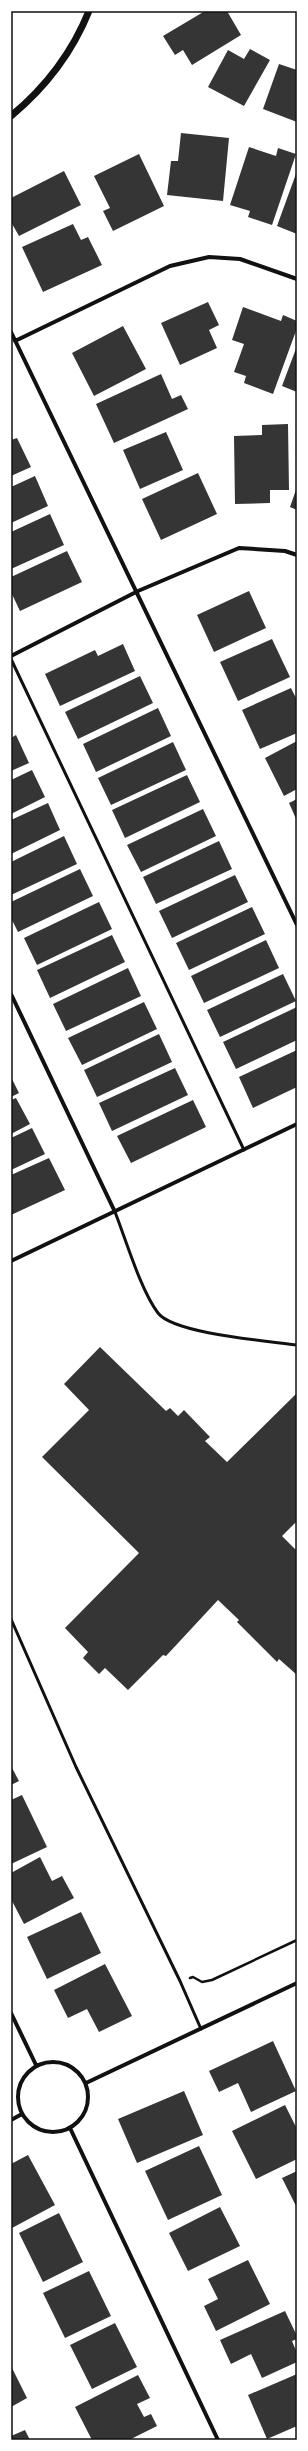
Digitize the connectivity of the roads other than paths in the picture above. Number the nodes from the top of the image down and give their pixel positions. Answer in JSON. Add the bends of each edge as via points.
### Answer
{"nodes":[{"id":1,"x":89,"y":11,"type":"edge"},
{"id":2,"x":11,"y":116,"type":"edge"},
{"id":3,"x":297,"y":279,"type":"edge"},
{"id":4,"x":11,"y":332,"type":"edge"},
{"id":5,"x":15,"y":341,"type":"junction"},
{"id":6,"x":297,"y":555,"type":"edge"},
{"id":7,"x":138,"y":592,"type":"junction"},
{"id":8,"x":11,"y":658,"type":"edge"},
{"id":9,"x":297,"y":925,"type":"edge"},
{"id":10,"x":11,"y":994,"type":"edge"},
{"id":11,"x":297,"y":1124,"type":"edge"},
{"id":12,"x":244,"y":1150,"type":"junction"},
{"id":13,"x":115,"y":1212,"type":"junction"},
{"id":14,"x":11,"y":1262,"type":"edge"},
{"id":15,"x":297,"y":1345,"type":"edge"},
{"id":16,"x":11,"y":1619,"type":"edge"},
{"id":17,"x":296,"y":1984,"type":"edge"},
{"id":18,"x":11,"y":2014,"type":"edge"},
{"id":19,"x":201,"y":2029,"type":"junction"},
{"id":20,"x":36,"y":2065,"type":"junction"},
{"id":21,"x":86,"y":2083,"type":"junction"},
{"id":22,"x":22,"y":2114,"type":"junction"},
{"id":23,"x":11,"y":2120,"type":"edge"},
{"id":24,"x":70,"y":2128,"type":"junction"},
{"id":25,"x":218,"y":2440,"type":"edge"}],
"edges":[{"from":1,"to":2,"type":"street","via":[[62,64],[29,101]]},
{"from":3,"to":5,"type":"street","via":[[240,259],[209,257],[170,266]]},
{"from":4,"to":5,"type":"street"},
{"from":5,"to":7,"type":"street"},
{"from":6,"to":7,"type":"street","via":[[285,551],[239,548]]},
{"from":7,"to":8,"type":"street"},
{"from":7,"to":9,"type":"street"},
{"from":8,"to":12,"type":"lane"},
{"from":10,"to":13,"type":"street"},
{"from":11,"to":12,"type":"street"},
{"from":12,"to":13,"type":"street"},
{"from":13,"to":14,"type":"street"},
{"from":13,"to":15,"type":"lane","via":[[142,1281],[159,1314],[172,1324]]},
{"from":16,"to":19,"type":"lane","via":[[76,1767]]},
{"from":17,"to":19,"type":"street"},
{"from":18,"to":20,"type":"street"},
{"from":19,"to":21,"type":"street"},
{"from":20,"to":21,"type":"street","via":[[49,2061],[63,2062],[75,2069]]},
{"from":20,"to":22,"type":"street","via":[[25,2074],[19,2086],[17,2100]]},
{"from":21,"to":24,"type":"street","via":[[89,2093],[88,2107],[81,2119]]},
{"from":22,"to":23,"type":"street"},
{"from":22,"to":24,"type":"street","via":[[30,2124],[43,2131],[57,2132]]},
{"from":24,"to":25,"type":"street"}]}
